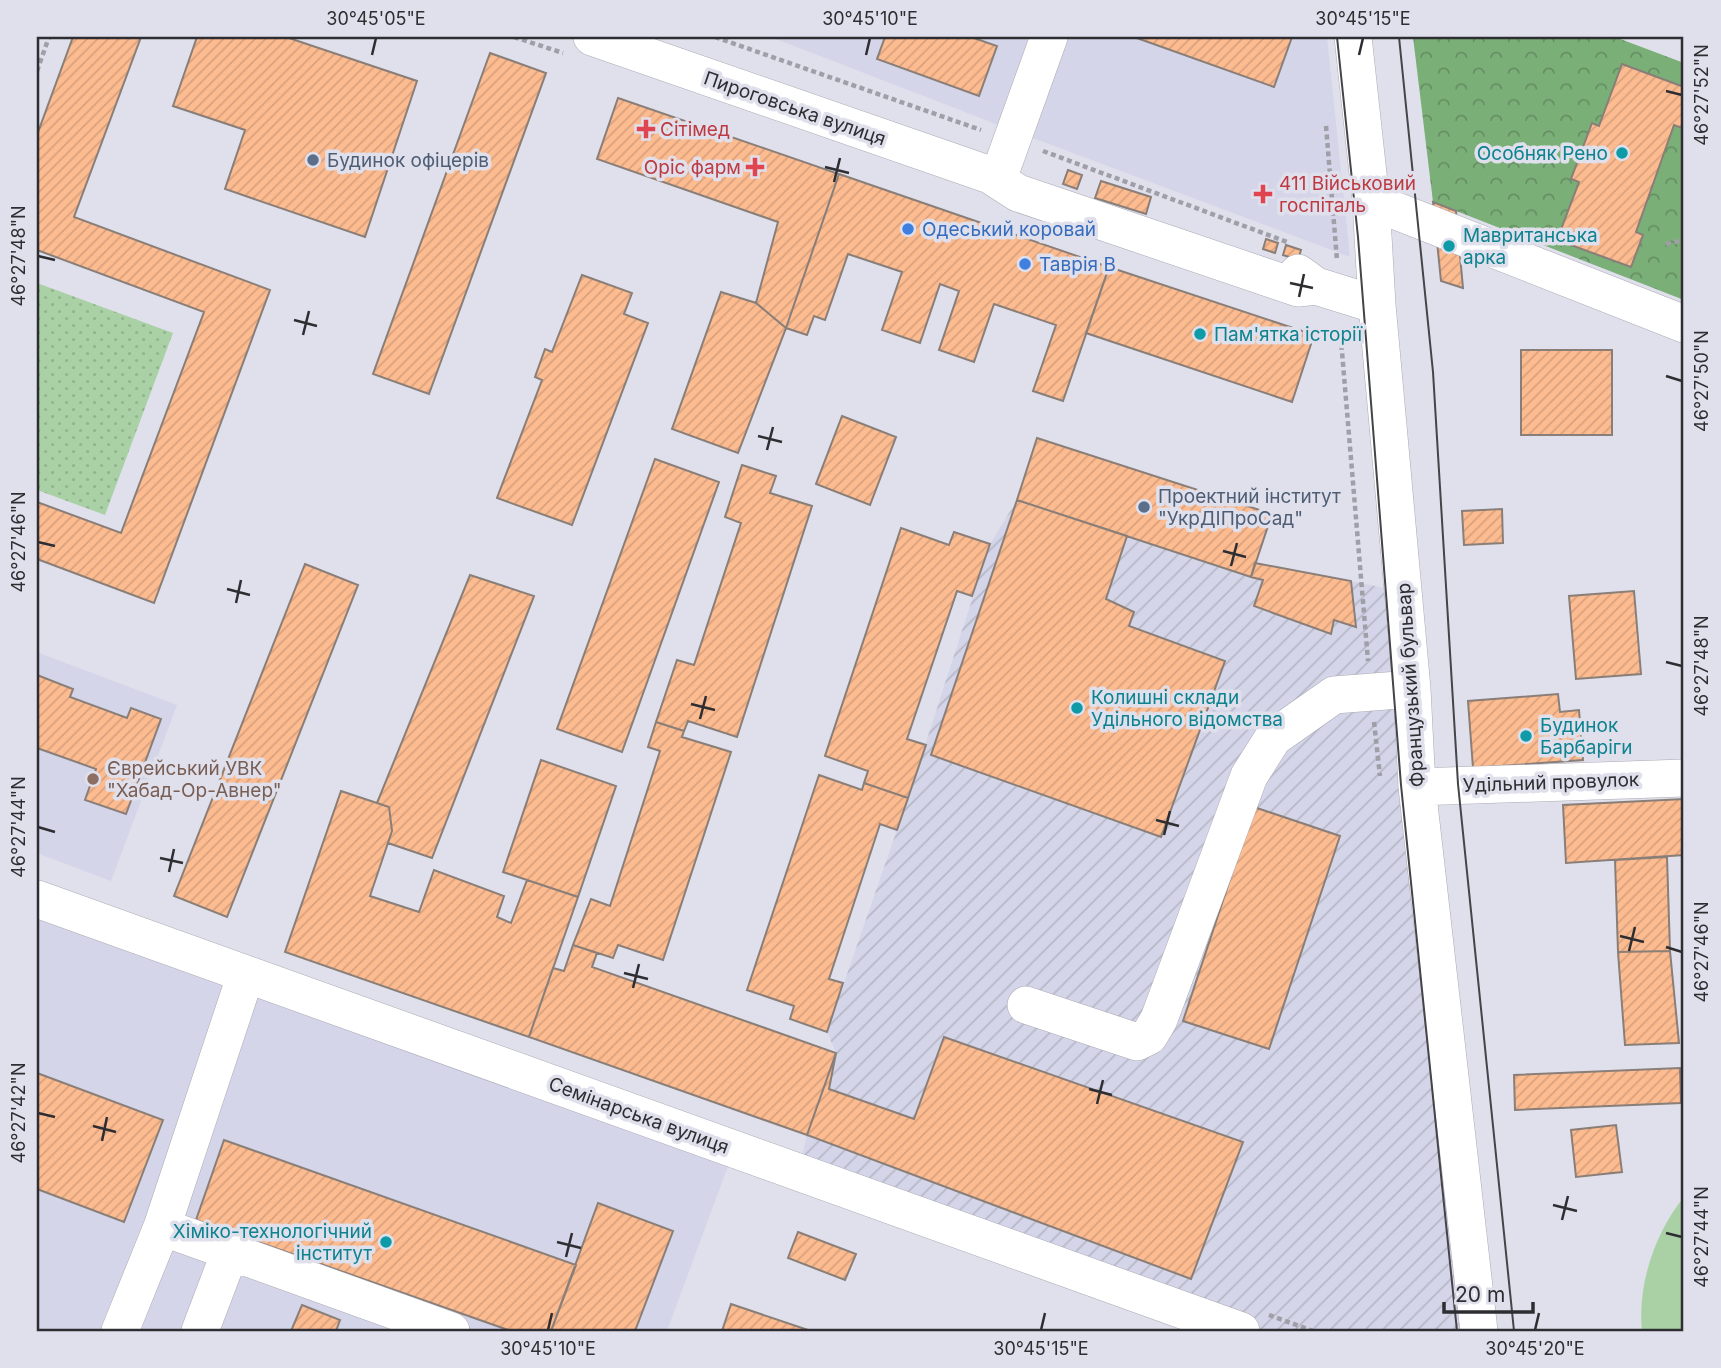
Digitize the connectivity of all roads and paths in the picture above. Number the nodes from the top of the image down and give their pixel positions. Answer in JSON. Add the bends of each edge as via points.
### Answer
{"nodes":[{"id":1,"x":49,"y":37,"type":"edge"},
{"id":2,"x":514,"y":37,"type":"edge"},
{"id":3,"x":1049,"y":37,"type":"edge"},
{"id":4,"x":1353,"y":37,"type":"edge"},
{"id":5,"x":578,"y":45,"type":"edge"},
{"id":6,"x":37,"y":71,"type":"edge"},
{"id":7,"x":1325,"y":116,"type":"dead end"},
{"id":8,"x":998,"y":179,"type":"junction"},
{"id":9,"x":1371,"y":201,"type":"junction"},
{"id":10,"x":1684,"y":240,"type":"edge"},
{"id":11,"x":1666,"y":244,"type":"dead end"},
{"id":12,"x":1326,"y":273,"type":"junction"},
{"id":13,"x":1377,"y":305,"type":"junction"},
{"id":14,"x":1338,"y":316,"type":"dead end"},
{"id":15,"x":1684,"y":324,"type":"edge"},
{"id":16,"x":1412,"y":689,"type":"junction"},
{"id":17,"x":1370,"y":692,"type":"junction"},
{"id":18,"x":1684,"y":778,"type":"edge"},
{"id":19,"x":1417,"y":787,"type":"junction"},
{"id":20,"x":37,"y":899,"type":"edge"},
{"id":21,"x":246,"y":974,"type":"junction"},
{"id":22,"x":1026,"y":1005,"type":"dead end"},
{"id":23,"x":162,"y":1227,"type":"junction"},
{"id":24,"x":230,"y":1252,"type":"junction"},
{"id":25,"x":120,"y":1331,"type":"edge"},
{"id":26,"x":200,"y":1331,"type":"edge"},
{"id":27,"x":451,"y":1331,"type":"edge"},
{"id":28,"x":1241,"y":1331,"type":"edge"},
{"id":29,"x":1479,"y":1331,"type":"edge"}],
"edges":[{"from":1,"to":6,"type":"path"},
{"from":2,"to":5,"type":"path"},
{"from":3,"to":8,"type":"street"},
{"from":4,"to":9,"type":"street","name":"Французький бульвар"},
{"from":5,"to":8,"type":"street","name":"Пироговська вулиця"},
{"from":7,"to":12,"type":"path"},
{"from":8,"to":12,"type":"street","name":"Пироговська вулиця","via":[[1023,180],[1303,275]]},
{"from":9,"to":13,"type":"street","name":"Французький бульвар"},
{"from":9,"to":15,"type":"street"},
{"from":10,"to":11,"type":"path"},
{"from":12,"to":13,"type":"street","name":"Пироговська вулиця"},
{"from":13,"to":16,"type":"street","name":"Французький бульвар"},
{"from":14,"to":17,"type":"path"},
{"from":16,"to":17,"type":"street"},
{"from":16,"to":19,"type":"street","name":"Французький бульвар"},
{"from":17,"to":22,"type":"street","via":[[1334,695],[1273,738],[1249,776],[1149,1036],[1137,1042]]},
{"from":18,"to":19,"type":"street","name":"Удільний провулок"},
{"from":19,"to":29,"type":"street","name":"Французький бульвар"},
{"from":20,"to":21,"type":"street","name":"Семінарська вулиця"},
{"from":21,"to":23,"type":"street"},
{"from":21,"to":28,"type":"street","name":"Семінарська вулиця"},
{"from":23,"to":24,"type":"street"},
{"from":23,"to":25,"type":"street"},
{"from":24,"to":26,"type":"street"},
{"from":24,"to":27,"type":"street"}]}
